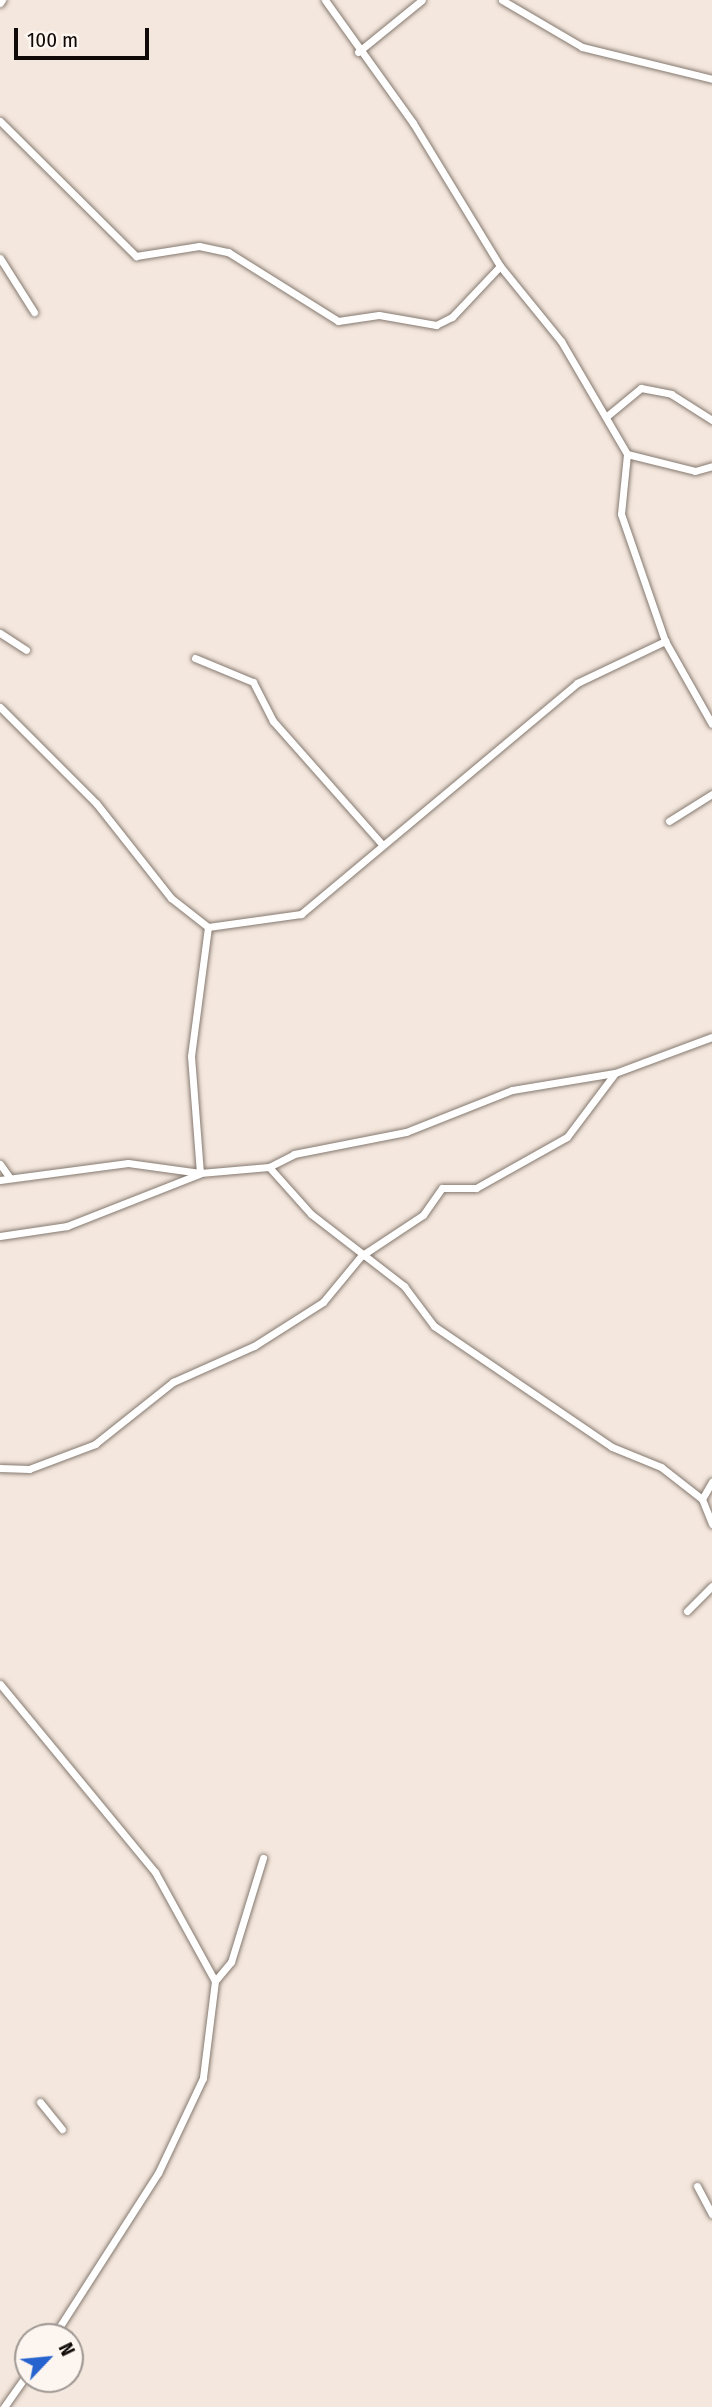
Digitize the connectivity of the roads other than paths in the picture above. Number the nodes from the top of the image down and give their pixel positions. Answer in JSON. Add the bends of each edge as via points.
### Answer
{"nodes":[{"id":1,"x":324,"y":0,"type":"edge"},
{"id":2,"x":422,"y":0,"type":"edge"},
{"id":3,"x":502,"y":0,"type":"edge"},
{"id":4,"x":358,"y":52,"type":"junction"},
{"id":5,"x":712,"y":79,"type":"edge"},
{"id":6,"x":0,"y":121,"type":"edge"},
{"id":7,"x":0,"y":258,"type":"edge"},
{"id":8,"x":499,"y":266,"type":"junction"},
{"id":9,"x":34,"y":312,"type":"dead end"},
{"id":10,"x":607,"y":416,"type":"junction"},
{"id":11,"x":712,"y":420,"type":"edge"},
{"id":12,"x":627,"y":454,"type":"junction"},
{"id":13,"x":712,"y":466,"type":"edge"},
{"id":14,"x":0,"y":633,"type":"edge"},
{"id":15,"x":665,"y":641,"type":"junction"},
{"id":16,"x":26,"y":650,"type":"dead end"},
{"id":17,"x":195,"y":658,"type":"dead end"},
{"id":18,"x":0,"y":707,"type":"edge"},
{"id":19,"x":712,"y":724,"type":"edge"},
{"id":20,"x":712,"y":794,"type":"edge"},
{"id":21,"x":669,"y":821,"type":"dead end"},
{"id":22,"x":380,"y":842,"type":"junction"},
{"id":23,"x":208,"y":927,"type":"junction"},
{"id":24,"x":712,"y":1037,"type":"edge"},
{"id":25,"x":615,"y":1073,"type":"junction"},
{"id":26,"x":0,"y":1164,"type":"edge"},
{"id":27,"x":269,"y":1167,"type":"junction"},
{"id":28,"x":200,"y":1173,"type":"junction"},
{"id":29,"x":9,"y":1177,"type":"junction"},
{"id":30,"x":0,"y":1180,"type":"edge"},
{"id":31,"x":0,"y":1236,"type":"edge"},
{"id":32,"x":361,"y":1255,"type":"junction"},
{"id":33,"x":0,"y":1468,"type":"edge"},
{"id":34,"x":712,"y":1482,"type":"edge"},
{"id":35,"x":702,"y":1499,"type":"junction"},
{"id":36,"x":712,"y":1524,"type":"edge"},
{"id":37,"x":712,"y":1586,"type":"edge"},
{"id":38,"x":687,"y":1611,"type":"dead end"},
{"id":39,"x":0,"y":1684,"type":"edge"},
{"id":40,"x":263,"y":1858,"type":"dead end"},
{"id":41,"x":215,"y":1981,"type":"junction"},
{"id":42,"x":40,"y":2102,"type":"dead end"},
{"id":43,"x":62,"y":2129,"type":"dead end"},
{"id":44,"x":696,"y":2186,"type":"dead end"},
{"id":45,"x":712,"y":2214,"type":"edge"},
{"id":46,"x":62,"y":2323,"type":"edge"}],
"edges":[{"from":1,"to":4,"type":"street"},
{"from":2,"to":4,"type":"street"},
{"from":3,"to":5,"type":"street","via":[[582,47]]},
{"from":4,"to":8,"type":"street","via":[[413,123]]},
{"from":6,"to":8,"type":"street","via":[[136,256],[200,246],[228,252],[338,321],[380,315],[436,325],[452,317]]},
{"from":7,"to":9,"type":"street"},
{"from":8,"to":10,"type":"street","via":[[561,341]]},
{"from":10,"to":11,"type":"street","via":[[641,388],[671,394]]},
{"from":10,"to":12,"type":"street"},
{"from":12,"to":13,"type":"street","via":[[695,471]]},
{"from":12,"to":15,"type":"street","via":[[621,514]]},
{"from":14,"to":16,"type":"street"},
{"from":15,"to":19,"type":"street"},
{"from":15,"to":22,"type":"street","via":[[577,683],[440,801]]},
{"from":17,"to":22,"type":"street","via":[[253,682],[272,721]]},
{"from":18,"to":23,"type":"street","via":[[96,803],[172,898]]},
{"from":20,"to":21,"type":"street"},
{"from":22,"to":23,"type":"street","via":[[301,914]]},
{"from":23,"to":28,"type":"street","via":[[191,1056]]},
{"from":24,"to":25,"type":"street"},
{"from":25,"to":27,"type":"street","via":[[512,1090],[406,1132],[294,1154]]},
{"from":25,"to":32,"type":"street","via":[[567,1136],[476,1188],[442,1188],[423,1215]]},
{"from":26,"to":29,"type":"street"},
{"from":27,"to":28,"type":"street"},
{"from":27,"to":32,"type":"street"},
{"from":28,"to":29,"type":"street","via":[[128,1163]]},
{"from":28,"to":31,"type":"street","via":[[67,1226]]},
{"from":29,"to":30,"type":"street"},
{"from":32,"to":33,"type":"street","via":[[323,1302],[236,1356],[173,1382],[95,1444],[29,1469]]},
{"from":32,"to":35,"type":"street","via":[[404,1286],[434,1326],[612,1447],[661,1467]]},
{"from":34,"to":35,"type":"street"},
{"from":35,"to":36,"type":"street"},
{"from":37,"to":38,"type":"street"},
{"from":39,"to":41,"type":"street","via":[[155,1872]]},
{"from":40,"to":41,"type":"street","via":[[231,1962]]},
{"from":41,"to":46,"type":"street","via":[[203,2078],[158,2173]]},
{"from":42,"to":43,"type":"street"},
{"from":44,"to":45,"type":"street"}]}
